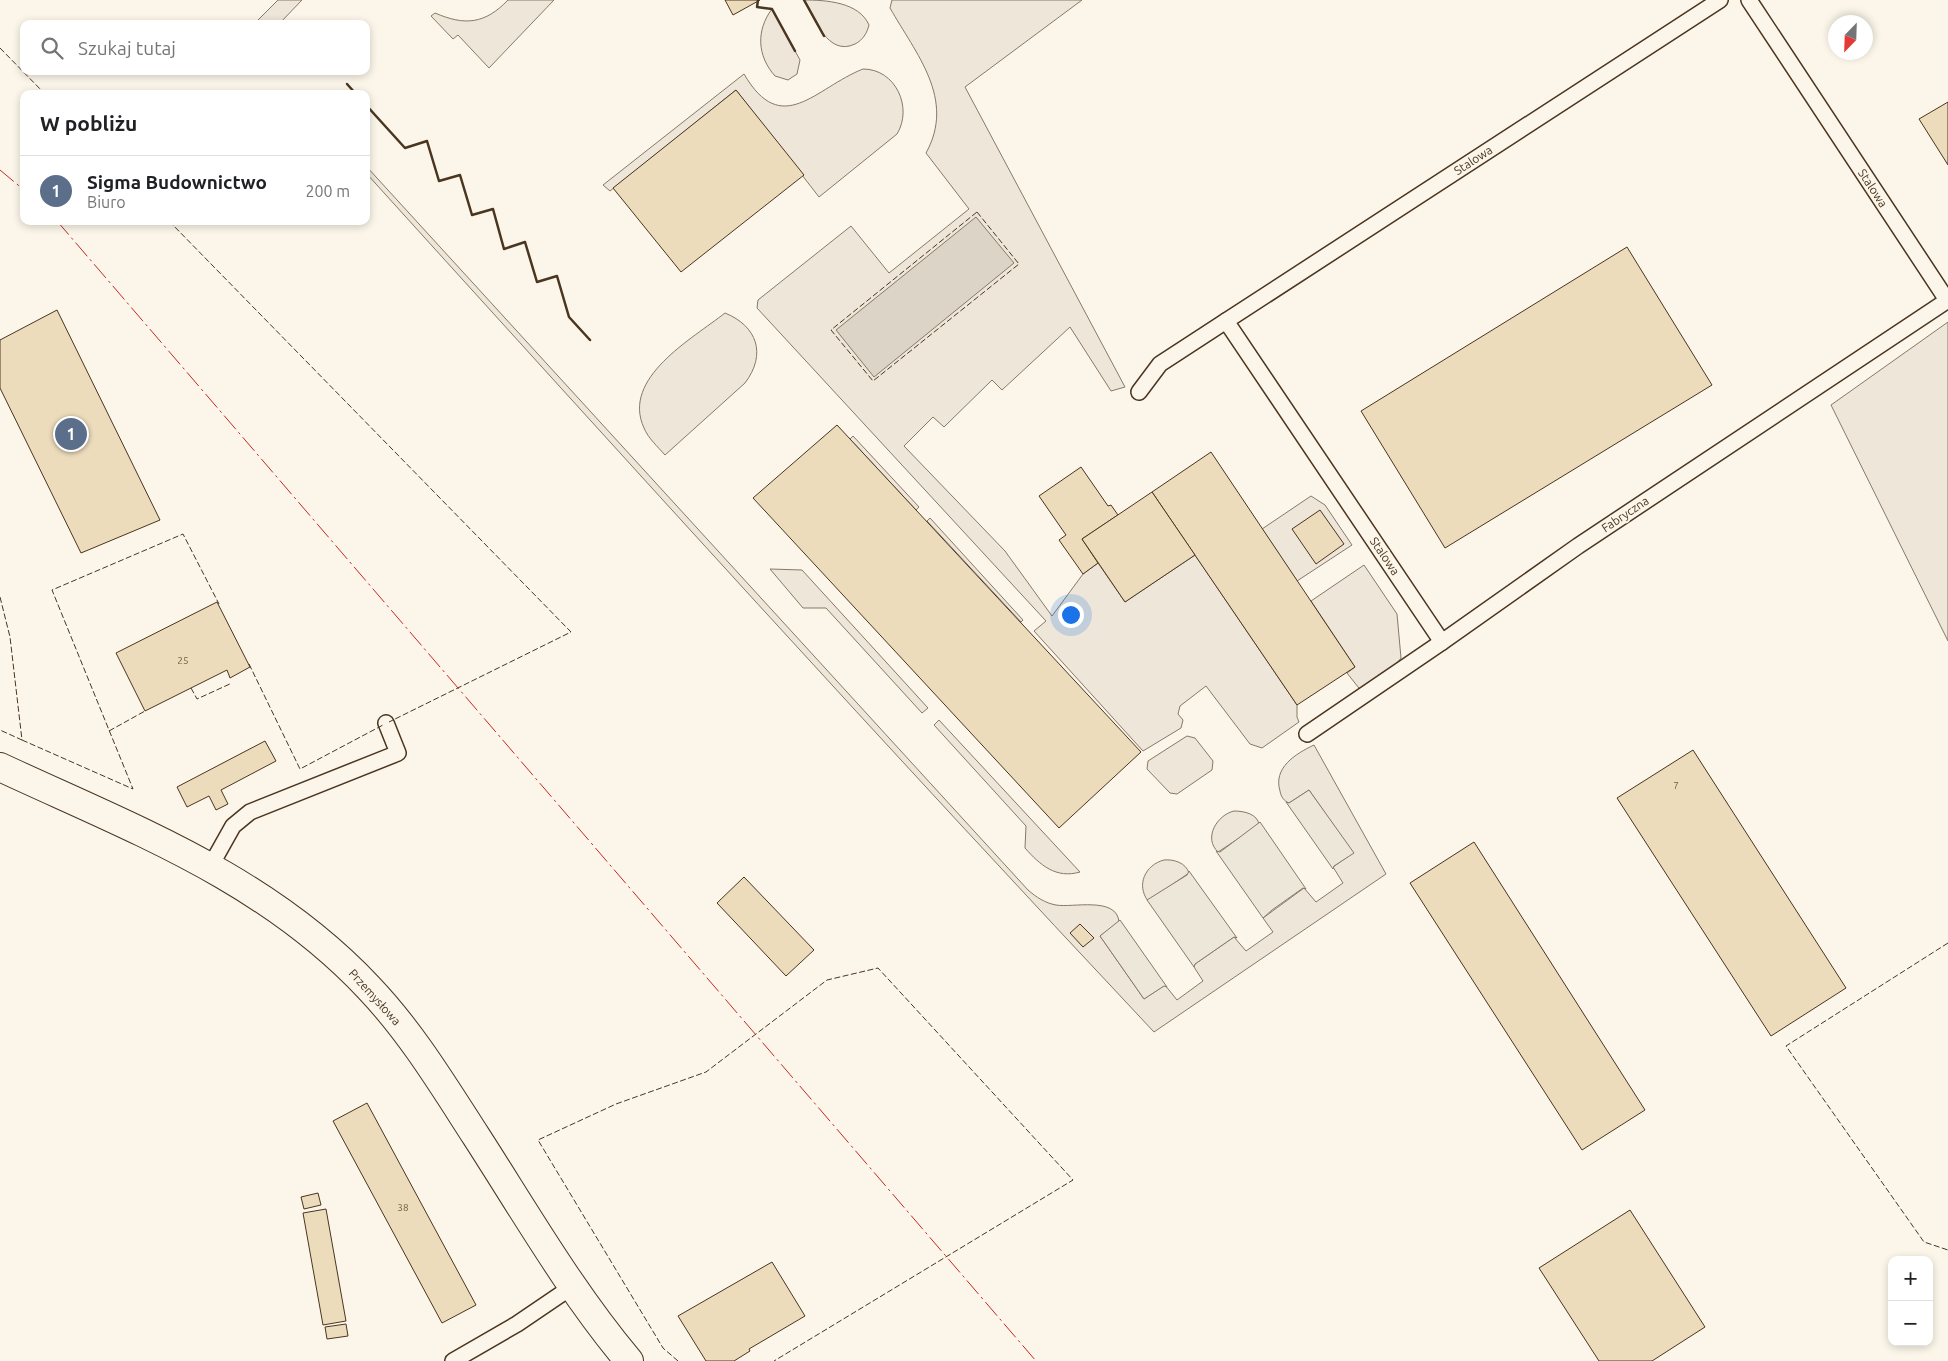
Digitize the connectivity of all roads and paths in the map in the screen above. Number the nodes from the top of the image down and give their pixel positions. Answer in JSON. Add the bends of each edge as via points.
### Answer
{"nodes":[{"id":1,"x":1720,"y":0,"type":"edge"},
{"id":2,"x":1750,"y":0,"type":"edge"},
{"id":3,"x":1948,"y":300,"type":"edge"},
{"id":4,"x":1226,"y":321,"type":"junction"},
{"id":5,"x":1139,"y":392,"type":"dead end"},
{"id":6,"x":1442,"y":642,"type":"junction"},
{"id":7,"x":386,"y":723,"type":"dead end"},
{"id":8,"x":1307,"y":734,"type":"dead end"},
{"id":9,"x":0,"y":767,"type":"edge"},
{"id":10,"x":210,"y":867,"type":"junction"},
{"id":11,"x":573,"y":1286,"type":"junction"},
{"id":12,"x":453,"y":1361,"type":"edge"},
{"id":13,"x":629,"y":1361,"type":"edge"}],
"edges":[{"from":1,"to":4,"type":"lane","name":"Stalowa"},
{"from":2,"to":3,"type":"lane","name":"Stalowa"},
{"from":3,"to":6,"type":"lane","name":"Fabryczna","via":[[1578,546]]},
{"from":4,"to":5,"type":"lane","name":"Stalowa","via":[[1160,364]]},
{"from":4,"to":6,"type":"lane","name":"Stalowa"},
{"from":6,"to":8,"type":"lane","name":"Fabryczna"},
{"from":7,"to":10,"type":"lane","via":[[398,753],[250,812],[233,826]]},
{"from":9,"to":10,"type":"street","name":"Przemysłowa"},
{"from":10,"to":11,"type":"street","name":"Przemysłowa","via":[[260,895],[302,926],[382,1002],[439,1078]]},
{"from":11,"to":12,"type":"lane","via":[[517,1324]]},
{"from":11,"to":13,"type":"street","name":"Przemysłowa"}]}
